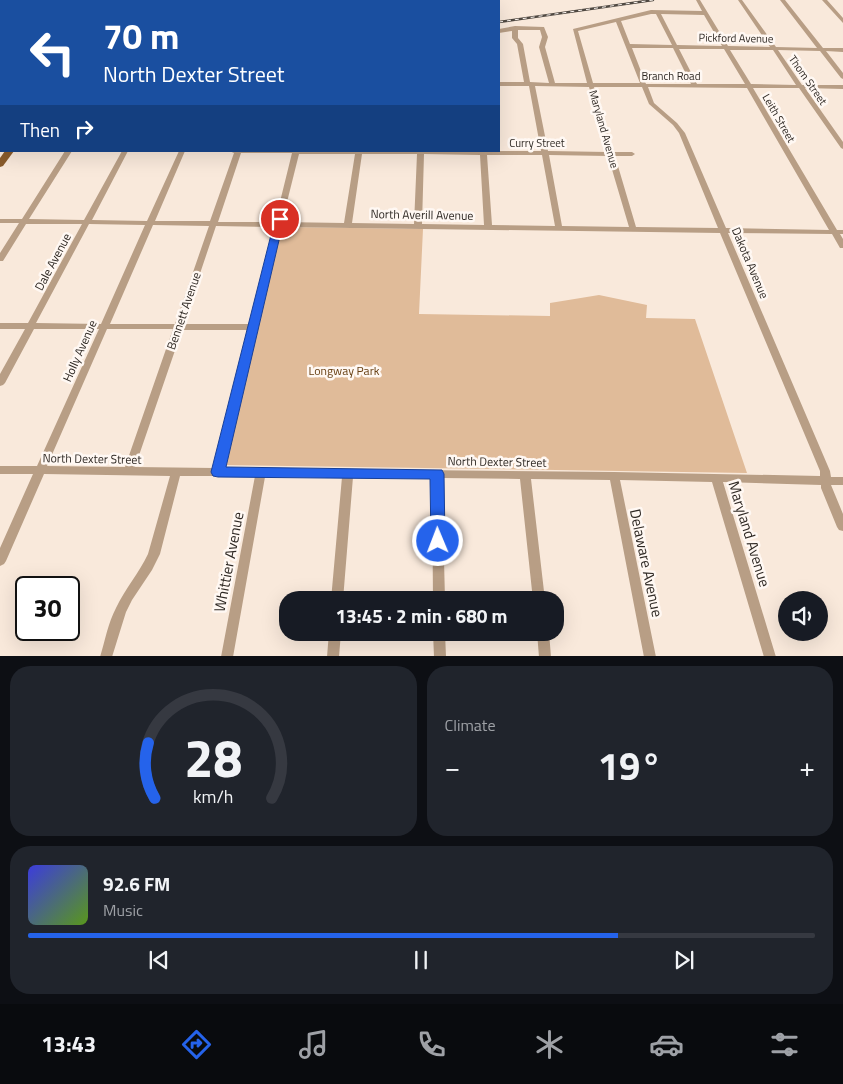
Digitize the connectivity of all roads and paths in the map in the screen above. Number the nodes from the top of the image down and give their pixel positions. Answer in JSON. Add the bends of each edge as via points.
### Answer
{"nodes":[{"id":1,"x":698,"y":0,"type":"edge"},
{"id":2,"x":740,"y":0,"type":"edge"},
{"id":3,"x":782,"y":0,"type":"edge"},
{"id":4,"x":824,"y":0,"type":"edge"},
{"id":5,"x":658,"y":12,"type":"junction"},
{"id":6,"x":704,"y":13,"type":"junction"},
{"id":7,"x":618,"y":20,"type":"junction"},
{"id":8,"x":843,"y":21,"type":"edge"},
{"id":9,"x":513,"y":29,"type":"junction"},
{"id":10,"x":500,"y":31,"type":"edge"},
{"id":11,"x":628,"y":46,"type":"junction"},
{"id":12,"x":676,"y":47,"type":"junction"},
{"id":13,"x":726,"y":48,"type":"junction"},
{"id":14,"x":775,"y":49,"type":"junction"},
{"id":15,"x":822,"y":50,"type":"junction"},
{"id":16,"x":843,"y":50,"type":"edge"},
{"id":17,"x":843,"y":76,"type":"edge"},
{"id":18,"x":500,"y":84,"type":"edge"},
{"id":19,"x":529,"y":85,"type":"junction"},
{"id":20,"x":553,"y":85,"type":"junction"},
{"id":21,"x":592,"y":85,"type":"junction"},
{"id":22,"x":644,"y":86,"type":"junction"},
{"id":23,"x":695,"y":86,"type":"junction"},
{"id":24,"x":748,"y":86,"type":"junction"},
{"id":25,"x":801,"y":87,"type":"junction"},
{"id":26,"x":843,"y":88,"type":"edge"},
{"id":27,"x":843,"y":148,"type":"edge"},
{"id":28,"x":9,"y":152,"type":"edge"},
{"id":29,"x":68,"y":152,"type":"edge"},
{"id":30,"x":124,"y":152,"type":"edge"},
{"id":31,"x":182,"y":152,"type":"edge"},
{"id":32,"x":238,"y":152,"type":"edge"},
{"id":33,"x":296,"y":152,"type":"edge"},
{"id":34,"x":359,"y":152,"type":"edge"},
{"id":35,"x":421,"y":152,"type":"edge"},
{"id":36,"x":483,"y":152,"type":"edge"},
{"id":37,"x":545,"y":153,"type":"junction"},
{"id":38,"x":611,"y":154,"type":"junction"},
{"id":39,"x":632,"y":154,"type":"dead end"},
{"id":40,"x":0,"y":164,"type":"edge"},
{"id":41,"x":0,"y":221,"type":"edge"},
{"id":42,"x":24,"y":222,"type":"junction"},
{"id":43,"x":87,"y":222,"type":"junction"},
{"id":44,"x":150,"y":223,"type":"junction"},
{"id":45,"x":213,"y":223,"type":"junction"},
{"id":46,"x":278,"y":224,"type":"junction"},
{"id":47,"x":348,"y":225,"type":"junction"},
{"id":48,"x":418,"y":226,"type":"junction"},
{"id":49,"x":488,"y":227,"type":"junction"},
{"id":50,"x":559,"y":228,"type":"junction"},
{"id":51,"x":633,"y":229,"type":"junction"},
{"id":52,"x":721,"y":230,"type":"junction"},
{"id":53,"x":834,"y":232,"type":"junction"},
{"id":54,"x":843,"y":232,"type":"edge"},
{"id":55,"x":843,"y":246,"type":"edge"},
{"id":56,"x":0,"y":259,"type":"edge"},
{"id":57,"x":0,"y":326,"type":"edge"},
{"id":58,"x":30,"y":326,"type":"junction"},
{"id":59,"x":105,"y":326,"type":"junction"},
{"id":60,"x":178,"y":327,"type":"junction"},
{"id":61,"x":253,"y":327,"type":"junction"},
{"id":62,"x":0,"y":383,"type":"edge"},
{"id":63,"x":0,"y":470,"type":"edge"},
{"id":64,"x":40,"y":470,"type":"junction"},
{"id":65,"x":129,"y":471,"type":"junction"},
{"id":66,"x":176,"y":472,"type":"junction"},
{"id":67,"x":218,"y":472,"type":"junction"},
{"id":68,"x":261,"y":472,"type":"junction"},
{"id":69,"x":348,"y":473,"type":"junction"},
{"id":70,"x":437,"y":474,"type":"junction"},
{"id":71,"x":526,"y":475,"type":"junction"},
{"id":72,"x":614,"y":476,"type":"junction"},
{"id":73,"x":716,"y":478,"type":"junction"},
{"id":74,"x":826,"y":481,"type":"junction"},
{"id":75,"x":843,"y":481,"type":"edge"},
{"id":76,"x":843,"y":527,"type":"edge"},
{"id":77,"x":0,"y":561,"type":"edge"},
{"id":78,"x":338,"y":591,"type":"edge"},
{"id":79,"x":439,"y":591,"type":"edge"},
{"id":80,"x":538,"y":591,"type":"edge"},
{"id":81,"x":334,"y":641,"type":"edge"},
{"id":82,"x":439,"y":641,"type":"edge"},
{"id":83,"x":544,"y":641,"type":"edge"},
{"id":84,"x":106,"y":656,"type":"edge"},
{"id":85,"x":227,"y":656,"type":"edge"},
{"id":86,"x":333,"y":656,"type":"edge"},
{"id":87,"x":440,"y":656,"type":"edge"},
{"id":88,"x":545,"y":656,"type":"edge"},
{"id":89,"x":650,"y":656,"type":"edge"},
{"id":90,"x":770,"y":656,"type":"edge"}],
"edges":[{"from":1,"to":6,"type":"street","name":"Leith Street"},
{"from":2,"to":14,"type":"street","name":"Thom Street"},
{"from":3,"to":15,"type":"street"},
{"from":4,"to":8,"type":"street"},
{"from":5,"to":6,"type":"street"},
{"from":5,"to":7,"type":"street"},
{"from":5,"to":12,"type":"street"},
{"from":6,"to":13,"type":"street","name":"Leith Street"},
{"from":7,"to":11,"type":"street","name":"Dakota Avenue"},
{"from":7,"to":21,"type":"street","name":"Maryland Avenue","via":[[575,30]]},
{"from":9,"to":10,"type":"street"},
{"from":9,"to":19,"type":"street","via":[[520,44]]},
{"from":9,"to":20,"type":"street","via":[[542,28],[545,37],[542,47]]},
{"from":11,"to":12,"type":"street","name":"Pickford Avenue"},
{"from":11,"to":22,"type":"street","name":"Dakota Avenue"},
{"from":12,"to":13,"type":"street","name":"Pickford Avenue"},
{"from":12,"to":23,"type":"street"},
{"from":13,"to":14,"type":"street","name":"Pickford Avenue"},
{"from":13,"to":24,"type":"street","name":"Leith Street"},
{"from":14,"to":15,"type":"street","name":"Pickford Avenue"},
{"from":14,"to":25,"type":"street","name":"Thom Street"},
{"from":15,"to":16,"type":"street","name":"Pickford Avenue"},
{"from":15,"to":17,"type":"street"},
{"from":18,"to":19,"type":"street","name":"Branch Road"},
{"from":19,"to":20,"type":"street","name":"Branch Road"},
{"from":19,"to":37,"type":"street"},
{"from":20,"to":21,"type":"street","name":"Branch Road"},
{"from":21,"to":22,"type":"street","name":"Branch Road"},
{"from":21,"to":38,"type":"street","name":"Maryland Avenue"},
{"from":22,"to":23,"type":"street","name":"Branch Road"},
{"from":22,"to":52,"type":"street","name":"Dakota Avenue","via":[[655,109],[678,126]]},
{"from":23,"to":24,"type":"street","name":"Branch Road"},
{"from":24,"to":25,"type":"street","name":"Branch Road"},
{"from":24,"to":53,"type":"street","name":"Leith Street"},
{"from":25,"to":26,"type":"street","name":"Branch Road"},
{"from":25,"to":27,"type":"street","name":"Thom Street"},
{"from":28,"to":40,"type":"main road"},
{"from":29,"to":42,"type":"street"},
{"from":30,"to":43,"type":"street","name":"Dale Avenue"},
{"from":31,"to":44,"type":"street","name":"Holly Avenue"},
{"from":32,"to":45,"type":"street","name":"Bennett Avenue"},
{"from":33,"to":34,"type":"street","name":"Curry Street"},
{"from":33,"to":46,"type":"street"},
{"from":34,"to":35,"type":"street","name":"Curry Street"},
{"from":34,"to":47,"type":"street"},
{"from":35,"to":36,"type":"street","name":"Curry Street"},
{"from":35,"to":48,"type":"street"},
{"from":36,"to":37,"type":"street","name":"Curry Street"},
{"from":36,"to":49,"type":"street"},
{"from":37,"to":38,"type":"street","name":"Curry Street"},
{"from":37,"to":50,"type":"street"},
{"from":38,"to":39,"type":"street","name":"Curry Street"},
{"from":38,"to":51,"type":"street","name":"Maryland Avenue"},
{"from":41,"to":42,"type":"street","name":"North Averill Avenue"},
{"from":42,"to":43,"type":"street","name":"North Averill Avenue"},
{"from":42,"to":56,"type":"street"},
{"from":43,"to":44,"type":"street","name":"North Averill Avenue"},
{"from":43,"to":58,"type":"street","name":"Dale Avenue"},
{"from":44,"to":45,"type":"street","name":"North Averill Avenue"},
{"from":44,"to":59,"type":"street","name":"Holly Avenue"},
{"from":45,"to":46,"type":"street","name":"North Averill Avenue"},
{"from":45,"to":60,"type":"street","name":"Bennett Avenue"},
{"from":46,"to":47,"type":"street","name":"North Averill Avenue"},
{"from":46,"to":61,"type":"street"},
{"from":47,"to":48,"type":"street","name":"North Averill Avenue"},
{"from":48,"to":49,"type":"street","name":"North Averill Avenue"},
{"from":49,"to":50,"type":"street","name":"North Averill Avenue"},
{"from":50,"to":51,"type":"street","name":"North Averill Avenue"},
{"from":51,"to":52,"type":"street","name":"North Averill Avenue"},
{"from":52,"to":53,"type":"street","name":"North Averill Avenue"},
{"from":52,"to":74,"type":"street","name":"Dakota Avenue","via":[[825,471]]},
{"from":53,"to":54,"type":"street","name":"North Averill Avenue"},
{"from":53,"to":55,"type":"street","name":"Leith Street"},
{"from":57,"to":58,"type":"street"},
{"from":58,"to":59,"type":"street"},
{"from":58,"to":62,"type":"street","name":"Dale Avenue"},
{"from":59,"to":60,"type":"street"},
{"from":59,"to":64,"type":"street","name":"Holly Avenue"},
{"from":60,"to":61,"type":"street"},
{"from":60,"to":65,"type":"street","name":"Bennett Avenue"},
{"from":61,"to":67,"type":"street"},
{"from":63,"to":64,"type":"street","name":"North Dexter Street"},
{"from":64,"to":65,"type":"street","name":"North Dexter Street"},
{"from":64,"to":77,"type":"street","name":"Holly Avenue"},
{"from":65,"to":66,"type":"street","name":"North Dexter Street"},
{"from":66,"to":67,"type":"street","name":"North Dexter Street"},
{"from":66,"to":84,"type":"street","via":[[154,554],[120,611]]},
{"from":67,"to":68,"type":"street","name":"North Dexter Street"},
{"from":68,"to":69,"type":"street","name":"North Dexter Street"},
{"from":68,"to":85,"type":"street","name":"Whittier Avenue"},
{"from":69,"to":70,"type":"street","name":"North Dexter Street"},
{"from":69,"to":78,"type":"street"},
{"from":70,"to":71,"type":"street","name":"North Dexter Street"},
{"from":70,"to":79,"type":"street"},
{"from":71,"to":72,"type":"street","name":"North Dexter Street"},
{"from":71,"to":80,"type":"street"},
{"from":72,"to":73,"type":"street","name":"North Dexter Street"},
{"from":72,"to":89,"type":"street","name":"Delaware Avenue"},
{"from":73,"to":74,"type":"street","name":"North Dexter Street"},
{"from":73,"to":90,"type":"street","name":"Maryland Avenue"},
{"from":74,"to":75,"type":"street","name":"North Dexter Street"},
{"from":74,"to":76,"type":"street","name":"Dakota Avenue"},
{"from":81,"to":86,"type":"street"},
{"from":82,"to":87,"type":"street"},
{"from":83,"to":88,"type":"street"}]}
